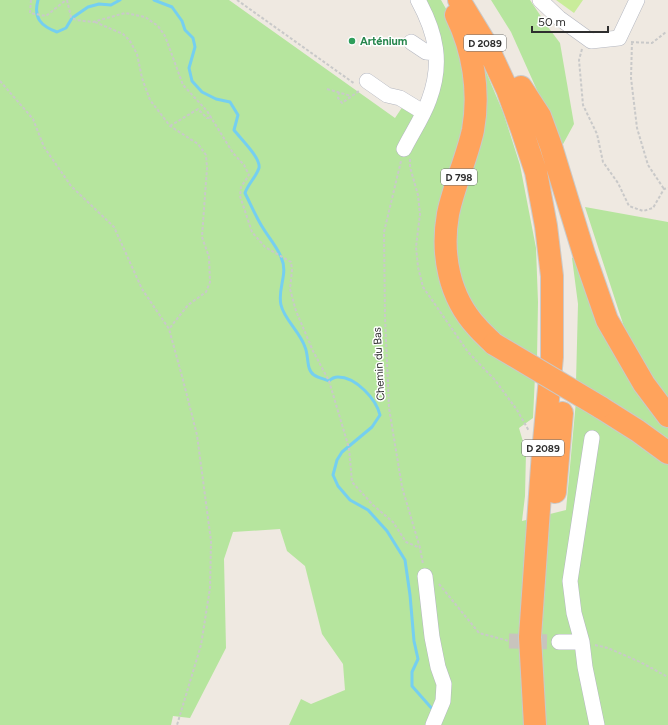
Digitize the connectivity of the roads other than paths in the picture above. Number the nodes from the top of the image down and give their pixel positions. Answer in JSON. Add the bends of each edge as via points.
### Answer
{"nodes":[{"id":1,"x":418,"y":0,"type":"edge"},
{"id":2,"x":448,"y":0,"type":"edge"},
{"id":3,"x":459,"y":0,"type":"edge"},
{"id":4,"x":475,"y":0,"type":"edge"},
{"id":5,"x":540,"y":0,"type":"edge"},
{"id":6,"x":637,"y":0,"type":"edge"},
{"id":7,"x":411,"y":42,"type":"dead end"},
{"id":8,"x":436,"y":53,"type":"junction"},
{"id":9,"x":364,"y":85,"type":"road end"},
{"id":10,"x":520,"y":87,"type":"junction"},
{"id":11,"x":423,"y":112,"type":"junction"},
{"id":12,"x":404,"y":149,"type":"road end"},
{"id":13,"x":668,"y":416,"type":"edge"},
{"id":14,"x":592,"y":438,"type":"dead end"},
{"id":15,"x":668,"y":453,"type":"edge"},
{"id":16,"x":425,"y":576,"type":"road end"},
{"id":17,"x":558,"y":642,"type":"tunnel mouth"},
{"id":18,"x":582,"y":642,"type":"junction"},
{"id":19,"x":433,"y":725,"type":"edge"},
{"id":20,"x":535,"y":725,"type":"edge"},
{"id":21,"x":549,"y":725,"type":"edge"},
{"id":22,"x":597,"y":725,"type":"edge"}],
"edges":[{"from":1,"to":8,"type":"street","via":[[428,18]]},
{"from":2,"to":15,"type":"highway","number":"D 798","bridge":true,"via":[[464,33],[474,67],[476,99],[473,130],[448,214],[445,244],[452,288],[476,327],[494,344],[600,407]]},
{"from":3,"to":20,"type":"highway","number":"D 2089","via":[[487,46],[522,130],[537,179],[552,276],[552,357],[530,637]]},
{"from":4,"to":10,"type":"highway","number":"D 2089","via":[[494,31]]},
{"from":5,"to":6,"type":"street","via":[[559,18],[591,41],[619,38]]},
{"from":7,"to":8,"type":"street","via":[[426,52]]},
{"from":8,"to":11,"type":"street","via":[[438,67]]},
{"from":9,"to":11,"type":"street","via":[[400,98]]},
{"from":10,"to":13,"type":"highway","via":[[540,116],[607,320],[644,384]]},
{"from":10,"to":21,"type":"highway","number":"D 2089","via":[[543,148],[561,231],[564,270],[566,358],[544,637]]},
{"from":11,"to":12,"type":"street"},
{"from":14,"to":18,"type":"street","via":[[570,581],[574,613]]},
{"from":16,"to":19,"type":"street","via":[[432,637],[444,684],[444,701]]},
{"from":17,"to":18,"type":"street"},
{"from":18,"to":22,"type":"street"}]}
